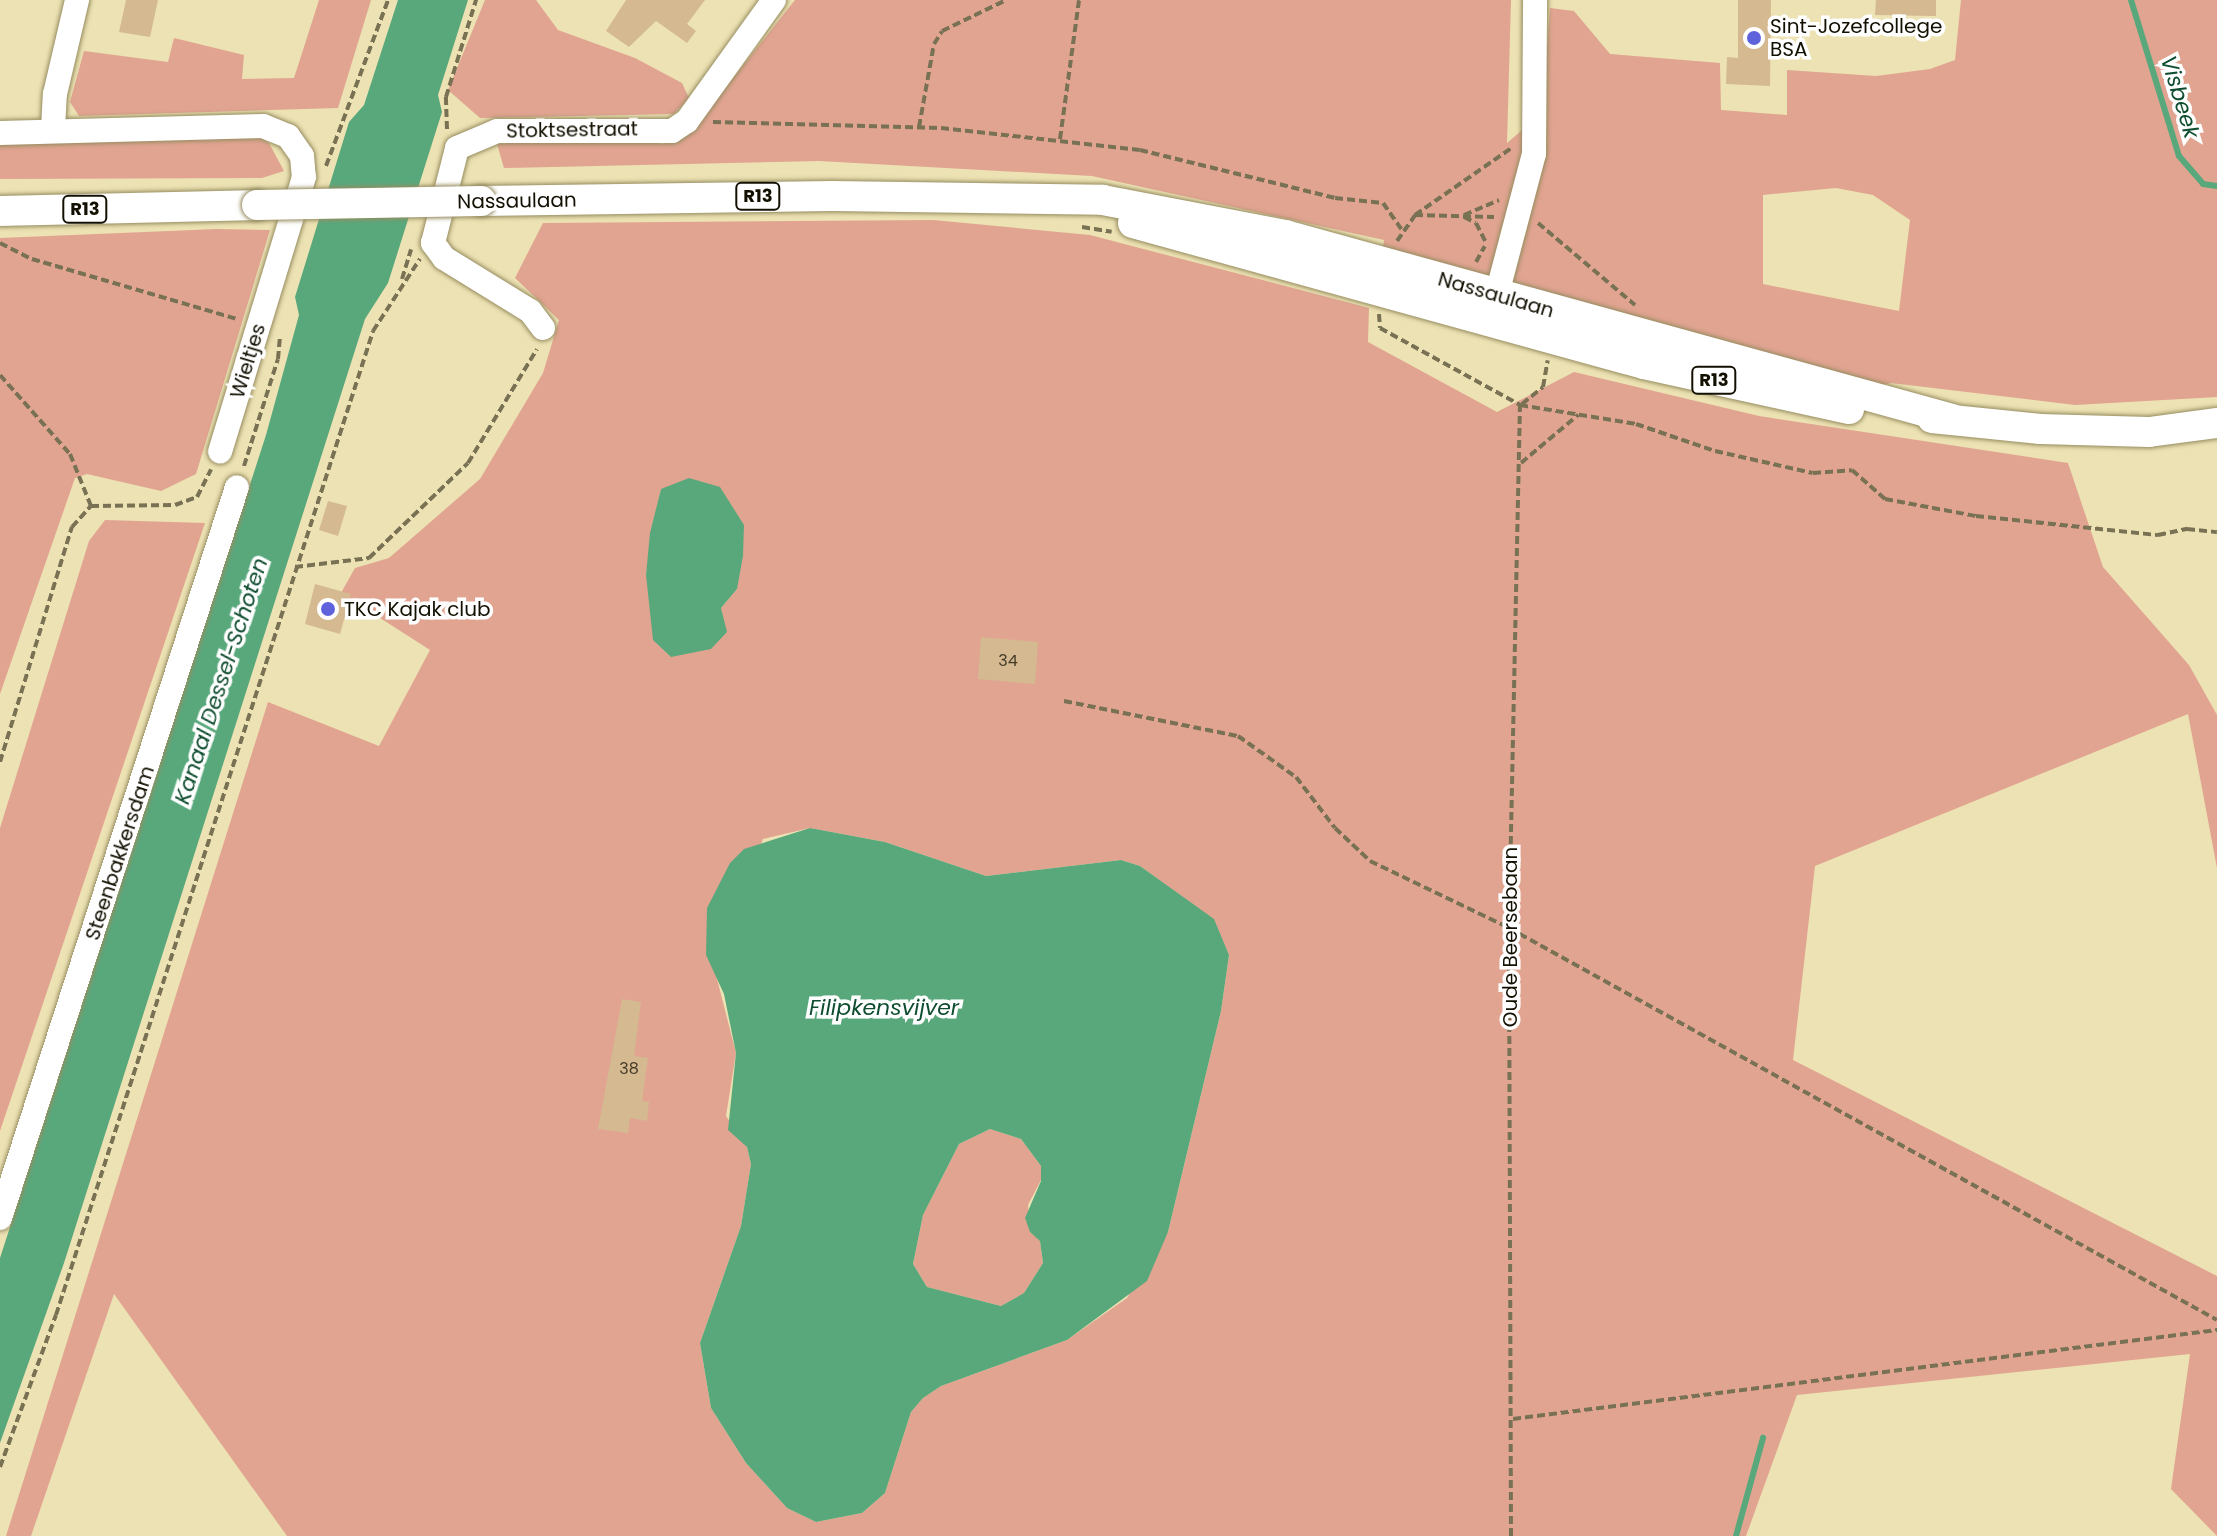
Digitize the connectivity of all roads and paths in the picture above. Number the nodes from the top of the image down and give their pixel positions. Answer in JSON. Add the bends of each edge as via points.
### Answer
{"nodes":[{"id":1,"x":77,"y":0,"type":"edge"},
{"id":2,"x":388,"y":0,"type":"edge"},
{"id":3,"x":476,"y":0,"type":"edge"},
{"id":4,"x":774,"y":0,"type":"edge"},
{"id":5,"x":1006,"y":0,"type":"edge"},
{"id":6,"x":1079,"y":0,"type":"edge"},
{"id":7,"x":1535,"y":0,"type":"edge"},
{"id":8,"x":687,"y":121,"type":"junction"},
{"id":9,"x":919,"y":127,"type":"junction"},
{"id":10,"x":53,"y":129,"type":"junction"},
{"id":11,"x":0,"y":133,"type":"edge"},
{"id":12,"x":1060,"y":139,"type":"junction"},
{"id":13,"x":1515,"y":146,"type":"dead end"},
{"id":14,"x":457,"y":148,"type":"junction"},
{"id":15,"x":330,"y":155,"type":"dead end"},
{"id":16,"x":1499,"y":200,"type":"dead end"},
{"id":17,"x":0,"y":211,"type":"edge"},
{"id":18,"x":1415,"y":215,"type":"junction"},
{"id":19,"x":1462,"y":216,"type":"junction"},
{"id":20,"x":1493,"y":217,"type":"dead end"},
{"id":21,"x":1521,"y":218,"type":"junction"},
{"id":22,"x":1069,"y":225,"type":"dead end"},
{"id":23,"x":1401,"y":229,"type":"junction"},
{"id":24,"x":1128,"y":235,"type":"dead end"},
{"id":25,"x":0,"y":243,"type":"edge"},
{"id":26,"x":433,"y":243,"type":"junction"},
{"id":27,"x":1486,"y":243,"type":"dead end"},
{"id":28,"x":1395,"y":247,"type":"dead end"},
{"id":29,"x":1493,"y":307,"type":"junction"},
{"id":30,"x":1639,"y":308,"type":"dead end"},
{"id":31,"x":1379,"y":312,"type":"dead end"},
{"id":32,"x":259,"y":325,"type":"junction"},
{"id":33,"x":543,"y":328,"type":"joint"},
{"id":34,"x":1548,"y":352,"type":"dead end"},
{"id":35,"x":0,"y":375,"type":"edge"},
{"id":36,"x":1520,"y":405,"type":"junction"},
{"id":37,"x":1580,"y":413,"type":"junction"},
{"id":38,"x":2217,"y":423,"type":"edge"},
{"id":39,"x":220,"y":451,"type":"joint"},
{"id":40,"x":1521,"y":463,"type":"junction"},
{"id":41,"x":237,"y":487,"type":"dead end"},
{"id":42,"x":91,"y":506,"type":"junction"},
{"id":43,"x":2217,"y":532,"type":"edge"},
{"id":44,"x":295,"y":567,"type":"junction"},
{"id":45,"x":1064,"y":701,"type":"dead end"},
{"id":46,"x":0,"y":762,"type":"edge"},
{"id":47,"x":1509,"y":928,"type":"junction"},
{"id":48,"x":0,"y":1218,"type":"edge"},
{"id":49,"x":2217,"y":1320,"type":"edge"},
{"id":50,"x":2217,"y":1330,"type":"edge"},
{"id":51,"x":1513,"y":1419,"type":"junction"},
{"id":52,"x":0,"y":1467,"type":"edge"},
{"id":53,"x":1511,"y":1536,"type":"edge"}],
"edges":[{"from":1,"to":10,"type":"street","via":[[55,94]]},
{"from":2,"to":15,"type":"path"},
{"from":3,"to":14,"type":"path","via":[[446,97]]},
{"from":4,"to":8,"type":"street"},
{"from":5,"to":9,"type":"path","via":[[942,31],[934,44]]},
{"from":6,"to":12,"type":"path"},
{"from":7,"to":21,"type":"street","via":[[1534,154]]},
{"from":8,"to":9,"type":"path"},
{"from":8,"to":14,"type":"street","name":"Stoktsestraat","via":[[672,131],[497,131]]},
{"from":9,"to":12,"type":"path"},
{"from":10,"to":11,"type":"street","name":"Wieltjes"},
{"from":10,"to":32,"type":"street","name":"Wieltjes","via":[[263,126],[288,136],[302,156],[304,177]]},
{"from":12,"to":23,"type":"path","via":[[1140,150],[1335,198],[1383,203]]},
{"from":13,"to":18,"type":"path"},
{"from":14,"to":26,"type":"street"},
{"from":16,"to":19,"type":"path"},
{"from":17,"to":29,"type":"main road","name":"Nassaulaan","number":"R13","bridge":true,"via":[[818,196],[1103,200],[1285,235]]},
{"from":18,"to":19,"type":"path"},
{"from":18,"to":23,"type":"path"},
{"from":19,"to":20,"type":"path"},
{"from":19,"to":27,"type":"path","via":[[1476,223]]},
{"from":21,"to":29,"type":"street"},
{"from":21,"to":30,"type":"path","via":[[1538,222]]},
{"from":22,"to":24,"type":"path"},
{"from":23,"to":28,"type":"path"},
{"from":25,"to":32,"type":"path","via":[[32,259]]},
{"from":26,"to":33,"type":"street","via":[[444,258],[530,311]]},
{"from":26,"to":44,"type":"path","via":[[373,331]]},
{"from":29,"to":38,"type":"main road","name":"Nassaulaan","number":"R13","via":[[1765,392],[1885,416],[2149,432]]},
{"from":31,"to":36,"type":"path","via":[[1380,328]]},
{"from":32,"to":39,"type":"street","name":"Wieltjes"},
{"from":33,"to":44,"type":"path","via":[[536,353],[468,463],[369,558]]},
{"from":34,"to":36,"type":"path","via":[[1543,387],[1532,401]]},
{"from":35,"to":42,"type":"path","via":[[70,454]]},
{"from":36,"to":37,"type":"path"},
{"from":36,"to":40,"type":"path","name":"Oude Beersebaan"},
{"from":37,"to":40,"type":"path"},
{"from":37,"to":43,"type":"path","via":[[1813,473],[1852,470],[1885,499],[1976,516],[2158,535],[2187,529]]},
{"from":39,"to":42,"type":"path","via":[[197,497],[175,505]]},
{"from":40,"to":47,"type":"path","name":"Oude Beersebaan"},
{"from":41,"to":48,"type":"street","name":"Steenbakkersdam"},
{"from":42,"to":46,"type":"path","via":[[72,527]]},
{"from":44,"to":52,"type":"path","via":[[56,1315]]},
{"from":45,"to":47,"type":"path","via":[[1238,736],[1296,777],[1335,828],[1370,861]]},
{"from":47,"to":49,"type":"path"},
{"from":47,"to":51,"type":"path","name":"Oude Beersebaan"},
{"from":50,"to":51,"type":"path"},
{"from":51,"to":53,"type":"path","name":"Oude Beersebaan"}]}
